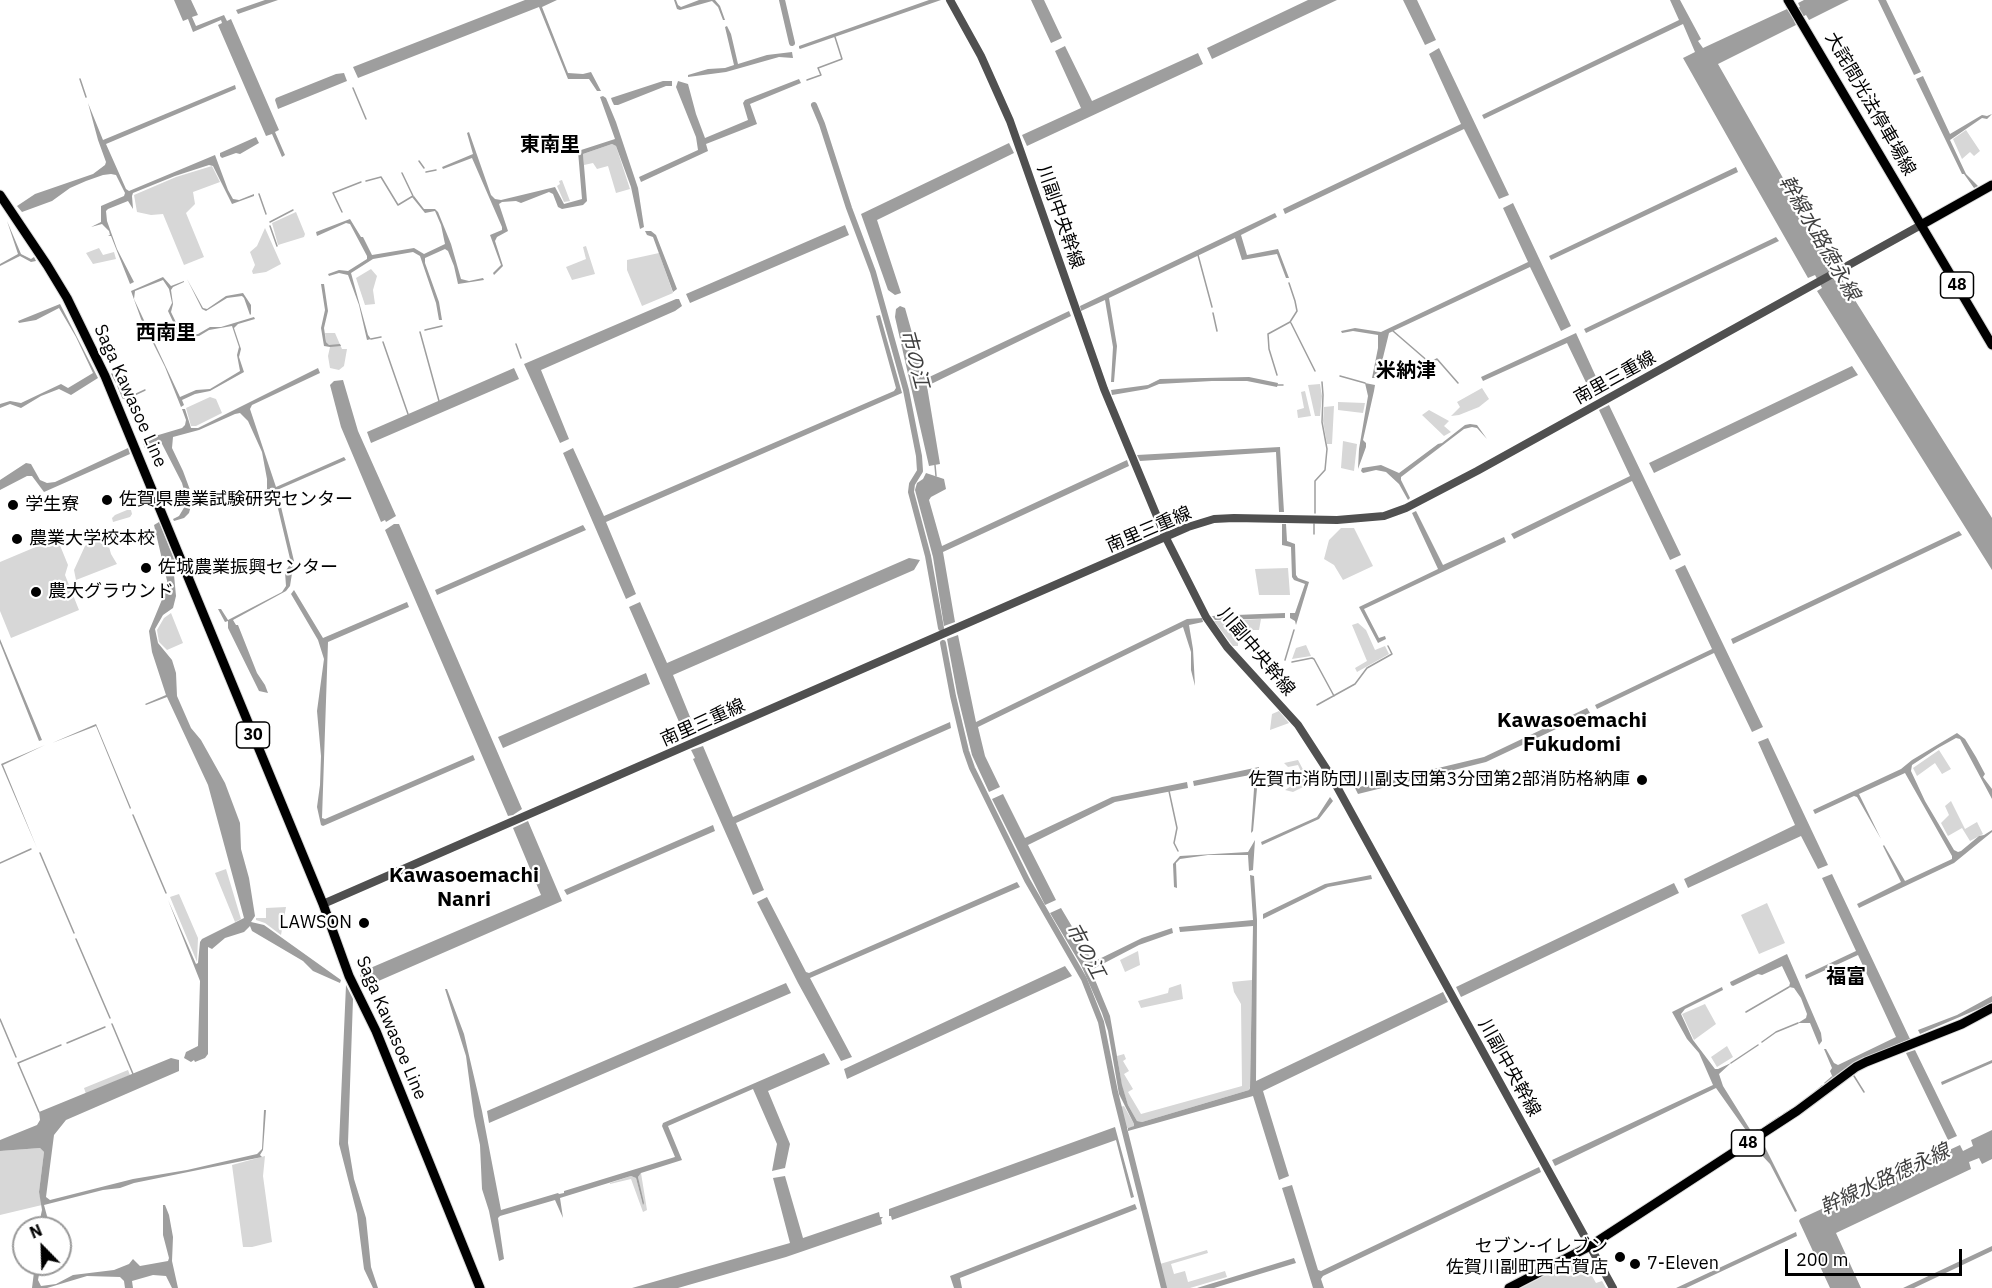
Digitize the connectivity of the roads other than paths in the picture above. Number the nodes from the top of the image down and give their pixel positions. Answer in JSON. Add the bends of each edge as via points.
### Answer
{"nodes":[{"id":1,"x":950,"y":0,"type":"edge"},
{"id":2,"x":1791,"y":4,"type":"edge"},
{"id":3,"x":1992,"y":185,"type":"edge"},
{"id":4,"x":0,"y":195,"type":"edge"},
{"id":5,"x":1922,"y":225,"type":"junction"},
{"id":6,"x":1992,"y":345,"type":"edge"},
{"id":7,"x":1166,"y":538,"type":"junction"},
{"id":8,"x":323,"y":904,"type":"junction"},
{"id":9,"x":1992,"y":1008,"type":"edge"},
{"id":10,"x":1590,"y":1246,"type":"junction"},
{"id":11,"x":480,"y":1288,"type":"edge"},
{"id":12,"x":1509,"y":1288,"type":"edge"},
{"id":13,"x":1613,"y":1288,"type":"edge"}],
"edges":[{"from":1,"to":7,"type":"street","name":"川副中央幹線","via":[[1010,121],[1104,389]]},
{"from":2,"to":5,"type":"main road","name":"大詫間光法停車場線"},
{"from":3,"to":5,"type":"main road"},
{"from":4,"to":8,"type":"main road","name":"Saga Kawasoe Line","number":"30","via":[[67,298],[105,376]]},
{"from":5,"to":6,"type":"main road","number":"48"},
{"from":5,"to":7,"type":"street","name":"南里三重線","via":[[1406,508],[1384,516],[1338,520],[1214,519]]},
{"from":7,"to":8,"type":"street","name":"南里三重線"},
{"from":7,"to":10,"type":"street","name":"川副中央幹線","via":[[1211,624],[1255,680],[1298,725],[1331,776]]},
{"from":8,"to":11,"type":"main road","name":"Saga Kawasoe Line","number":"30","via":[[349,976],[376,1031]]},
{"from":9,"to":10,"type":"main road","number":"48","via":[[1857,1067],[1797,1111]]},
{"from":10,"to":12,"type":"main road","number":"48"},
{"from":10,"to":13,"type":"street","name":"川副中央幹線"}]}
